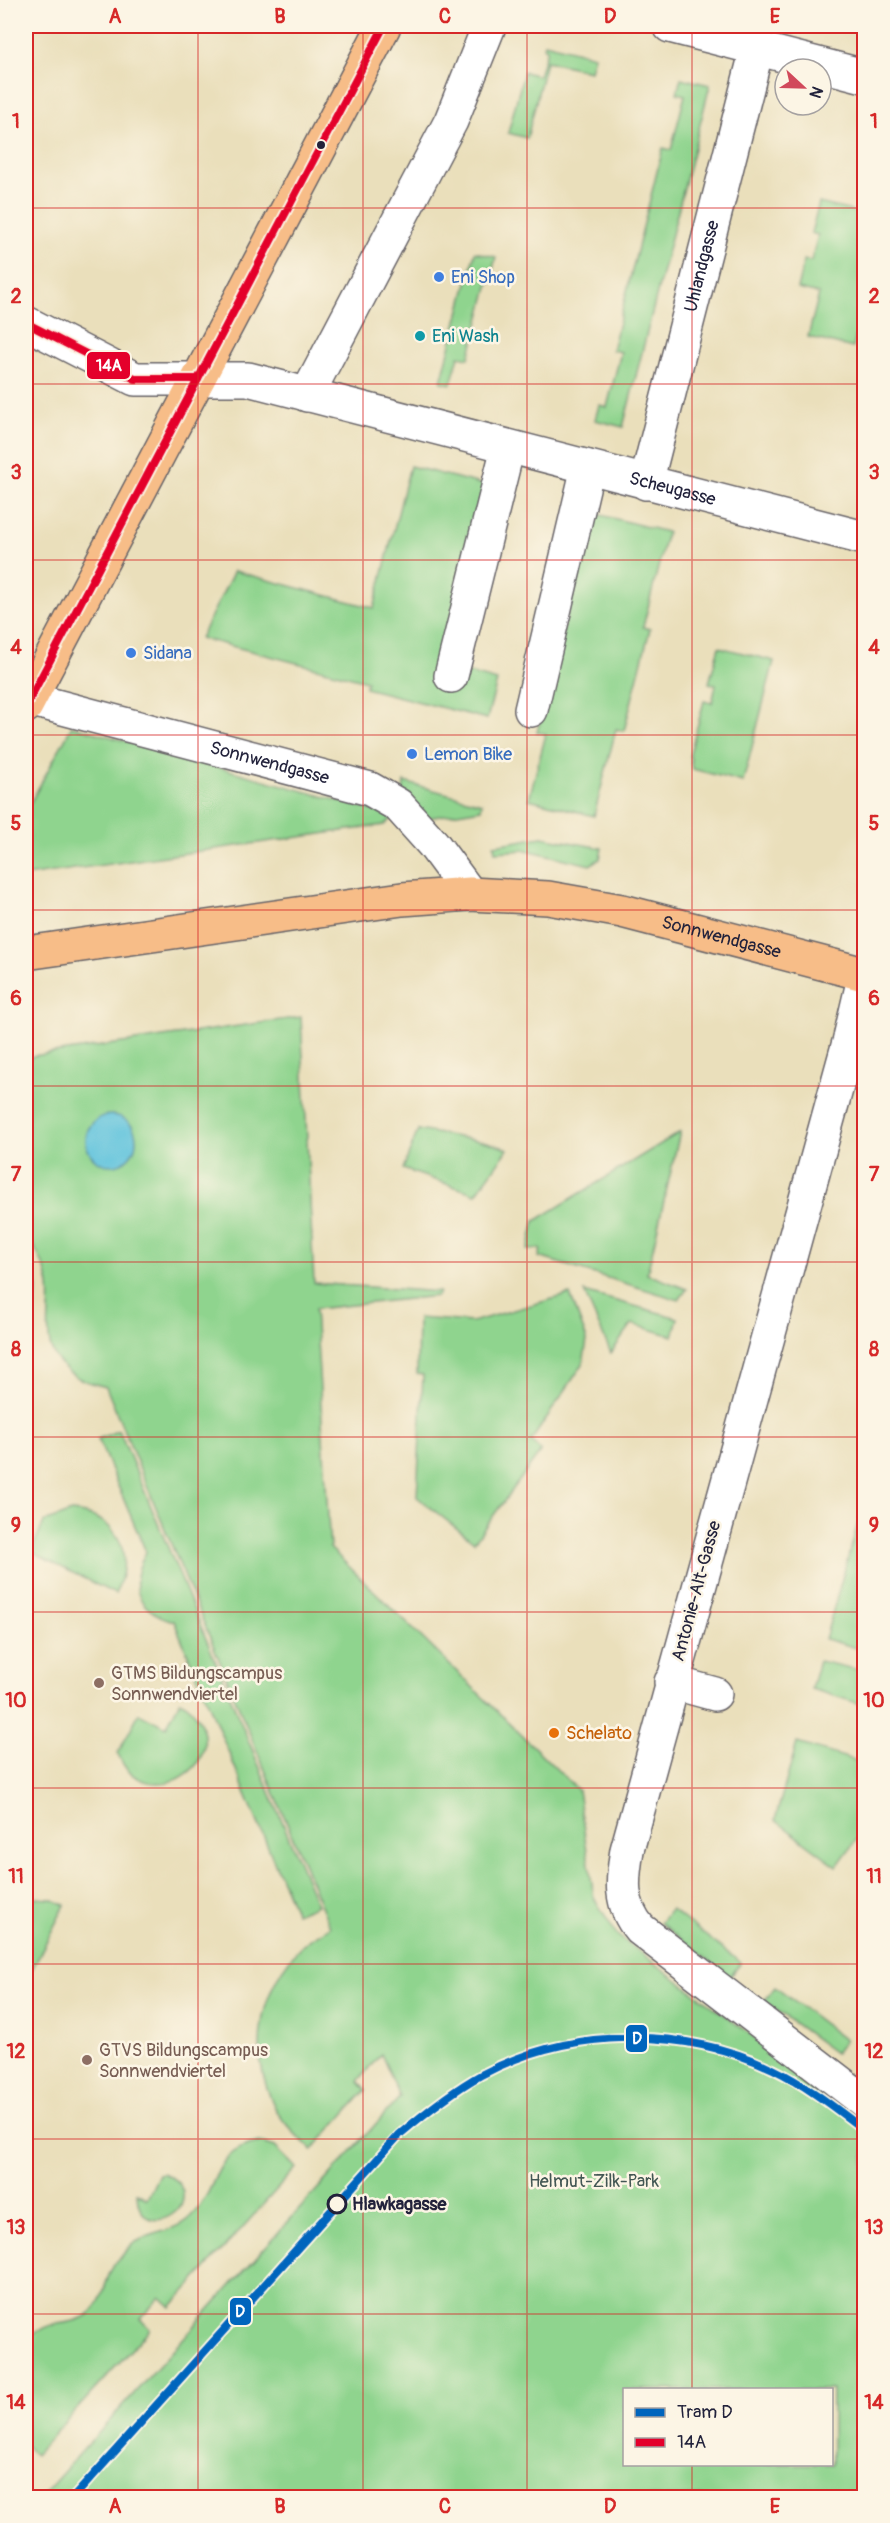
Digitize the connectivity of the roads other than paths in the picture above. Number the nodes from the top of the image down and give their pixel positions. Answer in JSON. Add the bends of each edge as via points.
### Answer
{"nodes":[{"id":1,"x":384,"y":26,"type":"edge"},
{"id":2,"x":489,"y":26,"type":"edge"},
{"id":3,"x":670,"y":26,"type":"edge"},
{"id":4,"x":757,"y":49,"type":"junction"},
{"id":5,"x":864,"y":76,"type":"edge"},
{"id":6,"x":26,"y":323,"type":"edge"},
{"id":7,"x":198,"y":379,"type":"junction"},
{"id":8,"x":307,"y":395,"type":"junction"},
{"id":9,"x":508,"y":447,"type":"junction"},
{"id":10,"x":588,"y":467,"type":"junction"},
{"id":11,"x":646,"y":483,"type":"junction"},
{"id":12,"x":864,"y":538,"type":"edge"},
{"id":13,"x":451,"y":676,"type":"dead end"},
{"id":14,"x":27,"y":703,"type":"edge"},
{"id":15,"x":531,"y":710,"type":"dead end"},
{"id":16,"x":470,"y":894,"type":"junction"},
{"id":17,"x":26,"y":953,"type":"edge"},
{"id":18,"x":864,"y":976,"type":"edge"},
{"id":19,"x":671,"y":1682,"type":"junction"},
{"id":20,"x":714,"y":1694,"type":"dead end"},
{"id":21,"x":864,"y":2101,"type":"edge"}],
"edges":[{"from":1,"to":7,"type":"main road"},
{"from":2,"to":8,"type":"street","via":[[452,121]]},
{"from":3,"to":4,"type":"street"},
{"from":4,"to":5,"type":"street"},
{"from":4,"to":11,"type":"street","name":"Uhlandgasse"},
{"from":6,"to":7,"type":"street","name":"Scheugasse","via":[[135,379]]},
{"from":7,"to":8,"type":"street","name":"Scheugasse","via":[[248,379]]},
{"from":7,"to":14,"type":"main road"},
{"from":8,"to":9,"type":"street","name":"Scheugasse"},
{"from":9,"to":10,"type":"street","name":"Scheugasse"},
{"from":9,"to":13,"type":"street"},
{"from":10,"to":11,"type":"street","name":"Scheugasse"},
{"from":10,"to":15,"type":"street"},
{"from":11,"to":12,"type":"street","name":"Scheugasse"},
{"from":14,"to":16,"type":"street","name":"Sonnwendgasse","via":[[370,789],[398,805],[434,844]]},
{"from":16,"to":17,"type":"main road","name":"Sonnwendgasse","via":[[402,899]]},
{"from":16,"to":18,"type":"main road","name":"Sonnwendgasse","via":[[548,898],[622,910]]},
{"from":18,"to":19,"type":"street","name":"Antonie-Alt-Gasse","via":[[821,1146]]},
{"from":19,"to":20,"type":"street"},
{"from":19,"to":21,"type":"street","name":"Antonie-Alt-Gasse","via":[[622,1877],[628,1915],[661,1947]]}]}
